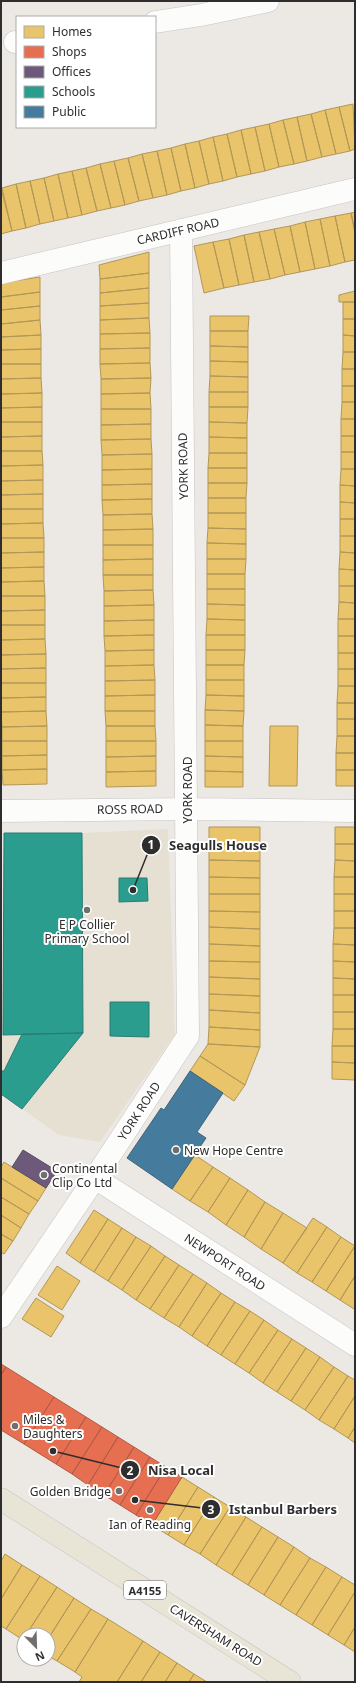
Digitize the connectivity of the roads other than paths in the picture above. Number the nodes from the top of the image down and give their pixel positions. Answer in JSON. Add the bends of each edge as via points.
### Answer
{"nodes":[{"id":1,"x":268,"y":1,"type":"edge"},
{"id":2,"x":156,"y":22,"type":"edge"},
{"id":3,"x":355,"y":189,"type":"edge"},
{"id":4,"x":181,"y":230,"type":"junction"},
{"id":5,"x":1,"y":273,"type":"edge"},
{"id":6,"x":187,"y":808,"type":"junction"},
{"id":7,"x":355,"y":810,"type":"edge"},
{"id":8,"x":1,"y":811,"type":"edge"},
{"id":9,"x":95,"y":1178,"type":"junction"},
{"id":10,"x":1,"y":1317,"type":"edge"},
{"id":11,"x":355,"y":1345,"type":"edge"},
{"id":12,"x":1,"y":1499,"type":"edge"},
{"id":13,"x":290,"y":1682,"type":"edge"}],
"edges":[{"from":1,"to":2,"type":"street"},
{"from":3,"to":4,"type":"street","name":"CARDIFF ROAD"},
{"from":4,"to":5,"type":"street","name":"CARDIFF ROAD"},
{"from":4,"to":6,"type":"street","name":"YORK ROAD"},
{"from":6,"to":7,"type":"street","name":"ROSS ROAD"},
{"from":6,"to":8,"type":"street","name":"ROSS ROAD"},
{"from":6,"to":9,"type":"street","name":"YORK ROAD","via":[[188,1036]]},
{"from":9,"to":10,"type":"street","name":"YORK ROAD"},
{"from":9,"to":11,"type":"street","name":"NEWPORT ROAD"},
{"from":12,"to":13,"type":"main road","name":"CAVERSHAM ROAD","number":"A4155"}]}
